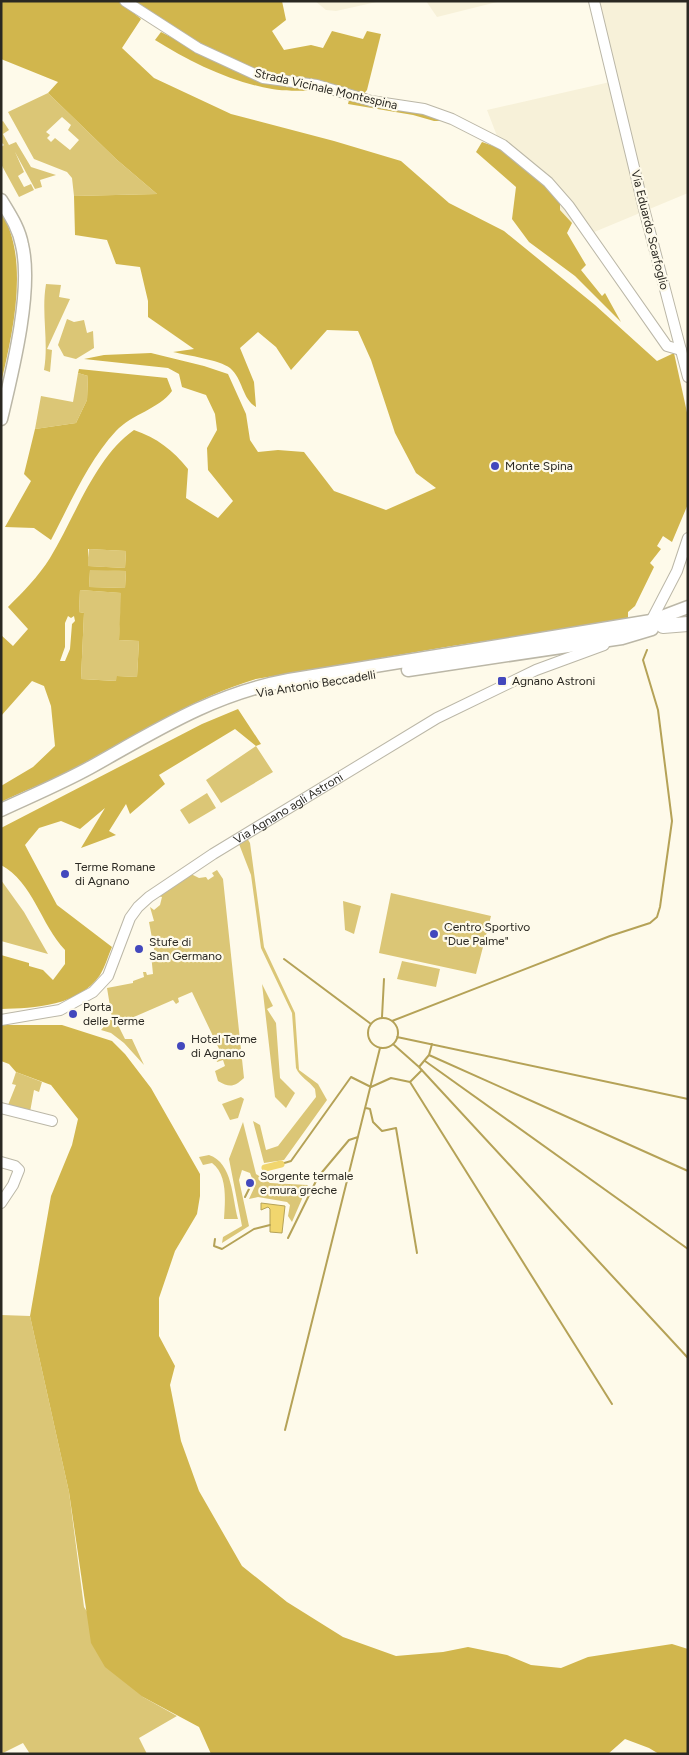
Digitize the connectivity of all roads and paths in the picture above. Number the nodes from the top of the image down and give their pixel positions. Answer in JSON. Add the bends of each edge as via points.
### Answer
{"nodes":[{"id":1,"x":125,"y":1,"type":"edge"},
{"id":2,"x":594,"y":1,"type":"edge"},
{"id":3,"x":1,"y":200,"type":"edge"},
{"id":4,"x":681,"y":350,"type":"junction"},
{"id":5,"x":688,"y":377,"type":"edge"},
{"id":6,"x":1,"y":419,"type":"edge"},
{"id":7,"x":688,"y":538,"type":"edge"},
{"id":8,"x":662,"y":601,"type":"junction"},
{"id":9,"x":688,"y":607,"type":"edge"},
{"id":10,"x":674,"y":613,"type":"junction"},
{"id":11,"x":688,"y":619,"type":"edge"},
{"id":12,"x":688,"y":624,"type":"edge"},
{"id":13,"x":656,"y":626,"type":"junction"},
{"id":14,"x":623,"y":632,"type":"junction"},
{"id":15,"x":589,"y":642,"type":"junction"},
{"id":16,"x":568,"y":657,"type":"junction"},
{"id":17,"x":1,"y":810,"type":"edge"},
{"id":18,"x":1,"y":819,"type":"edge"},
{"id":19,"x":1,"y":1020,"type":"edge"},
{"id":20,"x":1,"y":1108,"type":"edge"},
{"id":21,"x":52,"y":1121,"type":"dead end"},
{"id":22,"x":1,"y":1162,"type":"edge"},
{"id":23,"x":1,"y":1203,"type":"edge"}],
"edges":[{"from":1,"to":4,"type":"street","name":"Strada Vicinale Montespina","via":[[198,48],[263,78],[317,85],[371,101],[424,109],[452,119],[503,145],[548,182],[569,206],[667,346]]},
{"from":2,"to":4,"type":"street","name":"Via Eduardo Scarfoglio"},
{"from":3,"to":6,"type":"main road","via":[[21,238],[25,272],[16,352]]},
{"from":4,"to":5,"type":"street","name":"Via Eduardo Scarfoglio"},
{"from":7,"to":8,"type":"street"},
{"from":8,"to":10,"type":"street","via":[[665,611]]},
{"from":8,"to":13,"type":"street"},
{"from":9,"to":10,"type":"main road"},
{"from":10,"to":13,"type":"main road"},
{"from":11,"to":13,"type":"main road"},
{"from":12,"to":13,"type":"highway"},
{"from":13,"to":14,"type":"main road","name":"Via Antonio Beccadelli"},
{"from":14,"to":15,"type":"main road","name":"Via Antonio Beccadelli"},
{"from":14,"to":16,"type":"street","name":"Via Agnano agli Astroni"},
{"from":14,"to":17,"type":"main road","name":"Via Antonio Beccadelli","via":[[289,680],[243,690],[204,706]]},
{"from":15,"to":16,"type":"street"},
{"from":15,"to":18,"type":"main road","name":"Via Antonio Beccadelli","via":[[247,696],[203,714],[113,764]]},
{"from":16,"to":19,"type":"street","name":"Via Agnano agli Astroni","via":[[505,684],[405,735],[149,897],[130,918],[108,976],[86,997],[51,1012]]},
{"from":20,"to":21,"type":"street"},
{"from":22,"to":23,"type":"street","via":[[19,1170]]}]}
